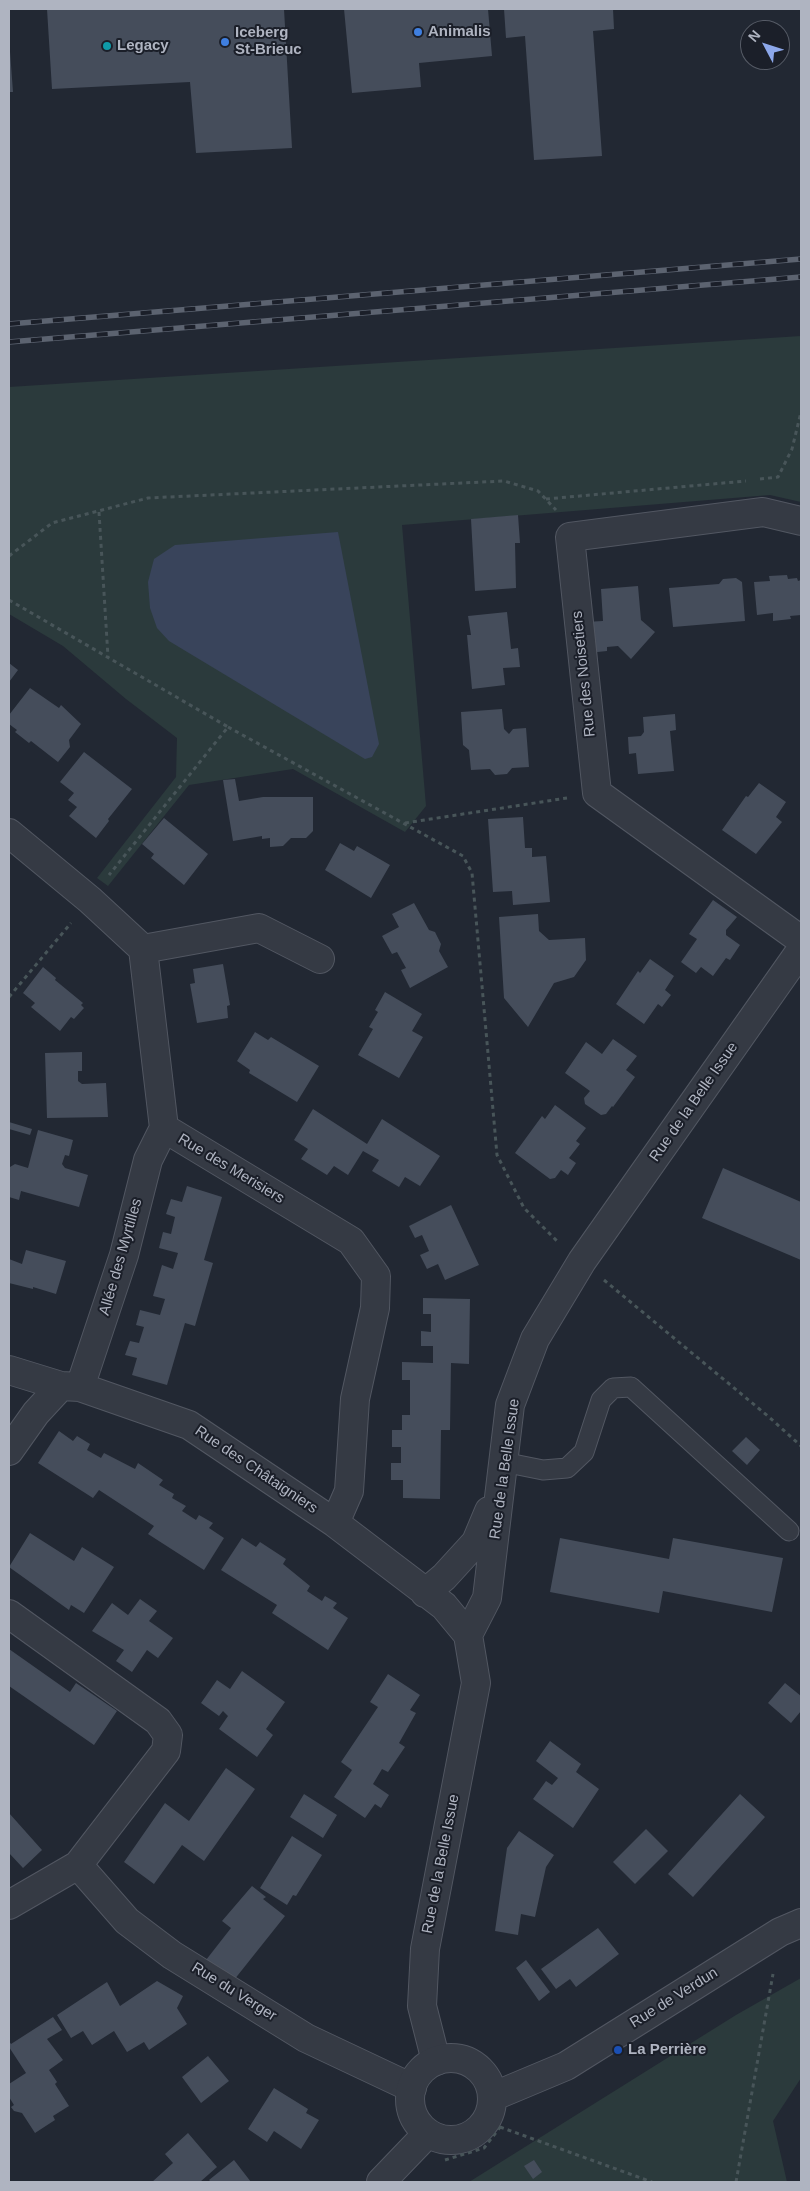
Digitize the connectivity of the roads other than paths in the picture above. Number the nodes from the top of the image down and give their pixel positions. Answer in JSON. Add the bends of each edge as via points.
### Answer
{"nodes":[{"id":1,"x":801,"y":521,"type":"edge"},
{"id":2,"x":9,"y":833,"type":"edge"},
{"id":3,"x":801,"y":940,"type":"edge"},
{"id":4,"x":143,"y":949,"type":"junction"},
{"id":5,"x":801,"y":950,"type":"edge"},
{"id":6,"x":320,"y":959,"type":"dead end"},
{"id":7,"x":164,"y":1128,"type":"junction"},
{"id":8,"x":9,"y":1370,"type":"edge"},
{"id":9,"x":70,"y":1387,"type":"junction"},
{"id":10,"x":9,"y":1451,"type":"edge"},
{"id":11,"x":502,"y":1472,"type":"junction"},
{"id":12,"x":335,"y":1522,"type":"junction"},
{"id":13,"x":789,"y":1531,"type":"dead end"},
{"id":14,"x":425,"y":1593,"type":"junction"},
{"id":15,"x":9,"y":1614,"type":"edge"},
{"id":16,"x":468,"y":1635,"type":"junction"},
{"id":17,"x":78,"y":1865,"type":"junction"},
{"id":18,"x":9,"y":1905,"type":"edge"},
{"id":19,"x":791,"y":1928,"type":"edge"},
{"id":20,"x":436,"y":2061,"type":"junction"},
{"id":21,"x":412,"y":2088,"type":"junction"},
{"id":22,"x":489,"y":2109,"type":"junction"},
{"id":23,"x":428,"y":2133,"type":"junction"},
{"id":24,"x":381,"y":2182,"type":"edge"}],
"edges":[{"from":1,"to":3,"type":"street","name":"Rue des Noisetiers","via":[[763,512],[570,537],[597,793]]},
{"from":2,"to":4,"type":"street"},
{"from":4,"to":6,"type":"street","via":[[259,928]]},
{"from":4,"to":7,"type":"street","name":"Rue des Merisiers"},
{"from":5,"to":11,"type":"street","name":"Rue de la Belle Issue","via":[[582,1261],[535,1340],[510,1405]]},
{"from":7,"to":9,"type":"street","name":"Allée des Myrtilles","via":[[148,1160],[124,1255]]},
{"from":7,"to":12,"type":"street","name":"Rue des Merisiers","via":[[351,1241],[376,1276],[375,1308],[355,1399],[349,1491]]},
{"from":8,"to":9,"type":"street","name":"Rue des Châtaigniers"},
{"from":9,"to":10,"type":"street","via":[[36,1413]]},
{"from":9,"to":12,"type":"street","name":"Rue des Châtaigniers","via":[[189,1425]]},
{"from":11,"to":13,"type":"lane","via":[[567,1468],[584,1452],[601,1400],[613,1388],[631,1387]]},
{"from":11,"to":14,"type":"street","via":[[476,1542]]},
{"from":11,"to":16,"type":"street","name":"Rue de la Belle Issue","via":[[488,1598]]},
{"from":12,"to":14,"type":"street","name":"Rue des Châtaigniers"},
{"from":14,"to":16,"type":"street","name":"Rue des Châtaigniers","via":[[444,1606]]},
{"from":15,"to":17,"type":"street","via":[[158,1721],[168,1735],[166,1751]]},
{"from":16,"to":20,"type":"street","name":"Rue de la Belle Issue","via":[[476,1683],[425,1949],[422,2006]]},
{"from":17,"to":18,"type":"street"},
{"from":17,"to":21,"type":"street","name":"Rue du Verger","via":[[127,1921],[172,1955],[306,2038]]},
{"from":19,"to":22,"type":"street","name":"Rue de Verdun","via":[[566,2066]]},
{"from":20,"to":21,"type":"street","via":[[425,2067]]},
{"from":20,"to":22,"type":"street","via":[[455,2059],[474,2065],[483,2073],[490,2084]]},
{"from":21,"to":23,"type":"street","via":[[412,2114]]},
{"from":22,"to":23,"type":"street","via":[[477,2131],[465,2137],[440,2139]]},
{"from":23,"to":24,"type":"street"}]}
